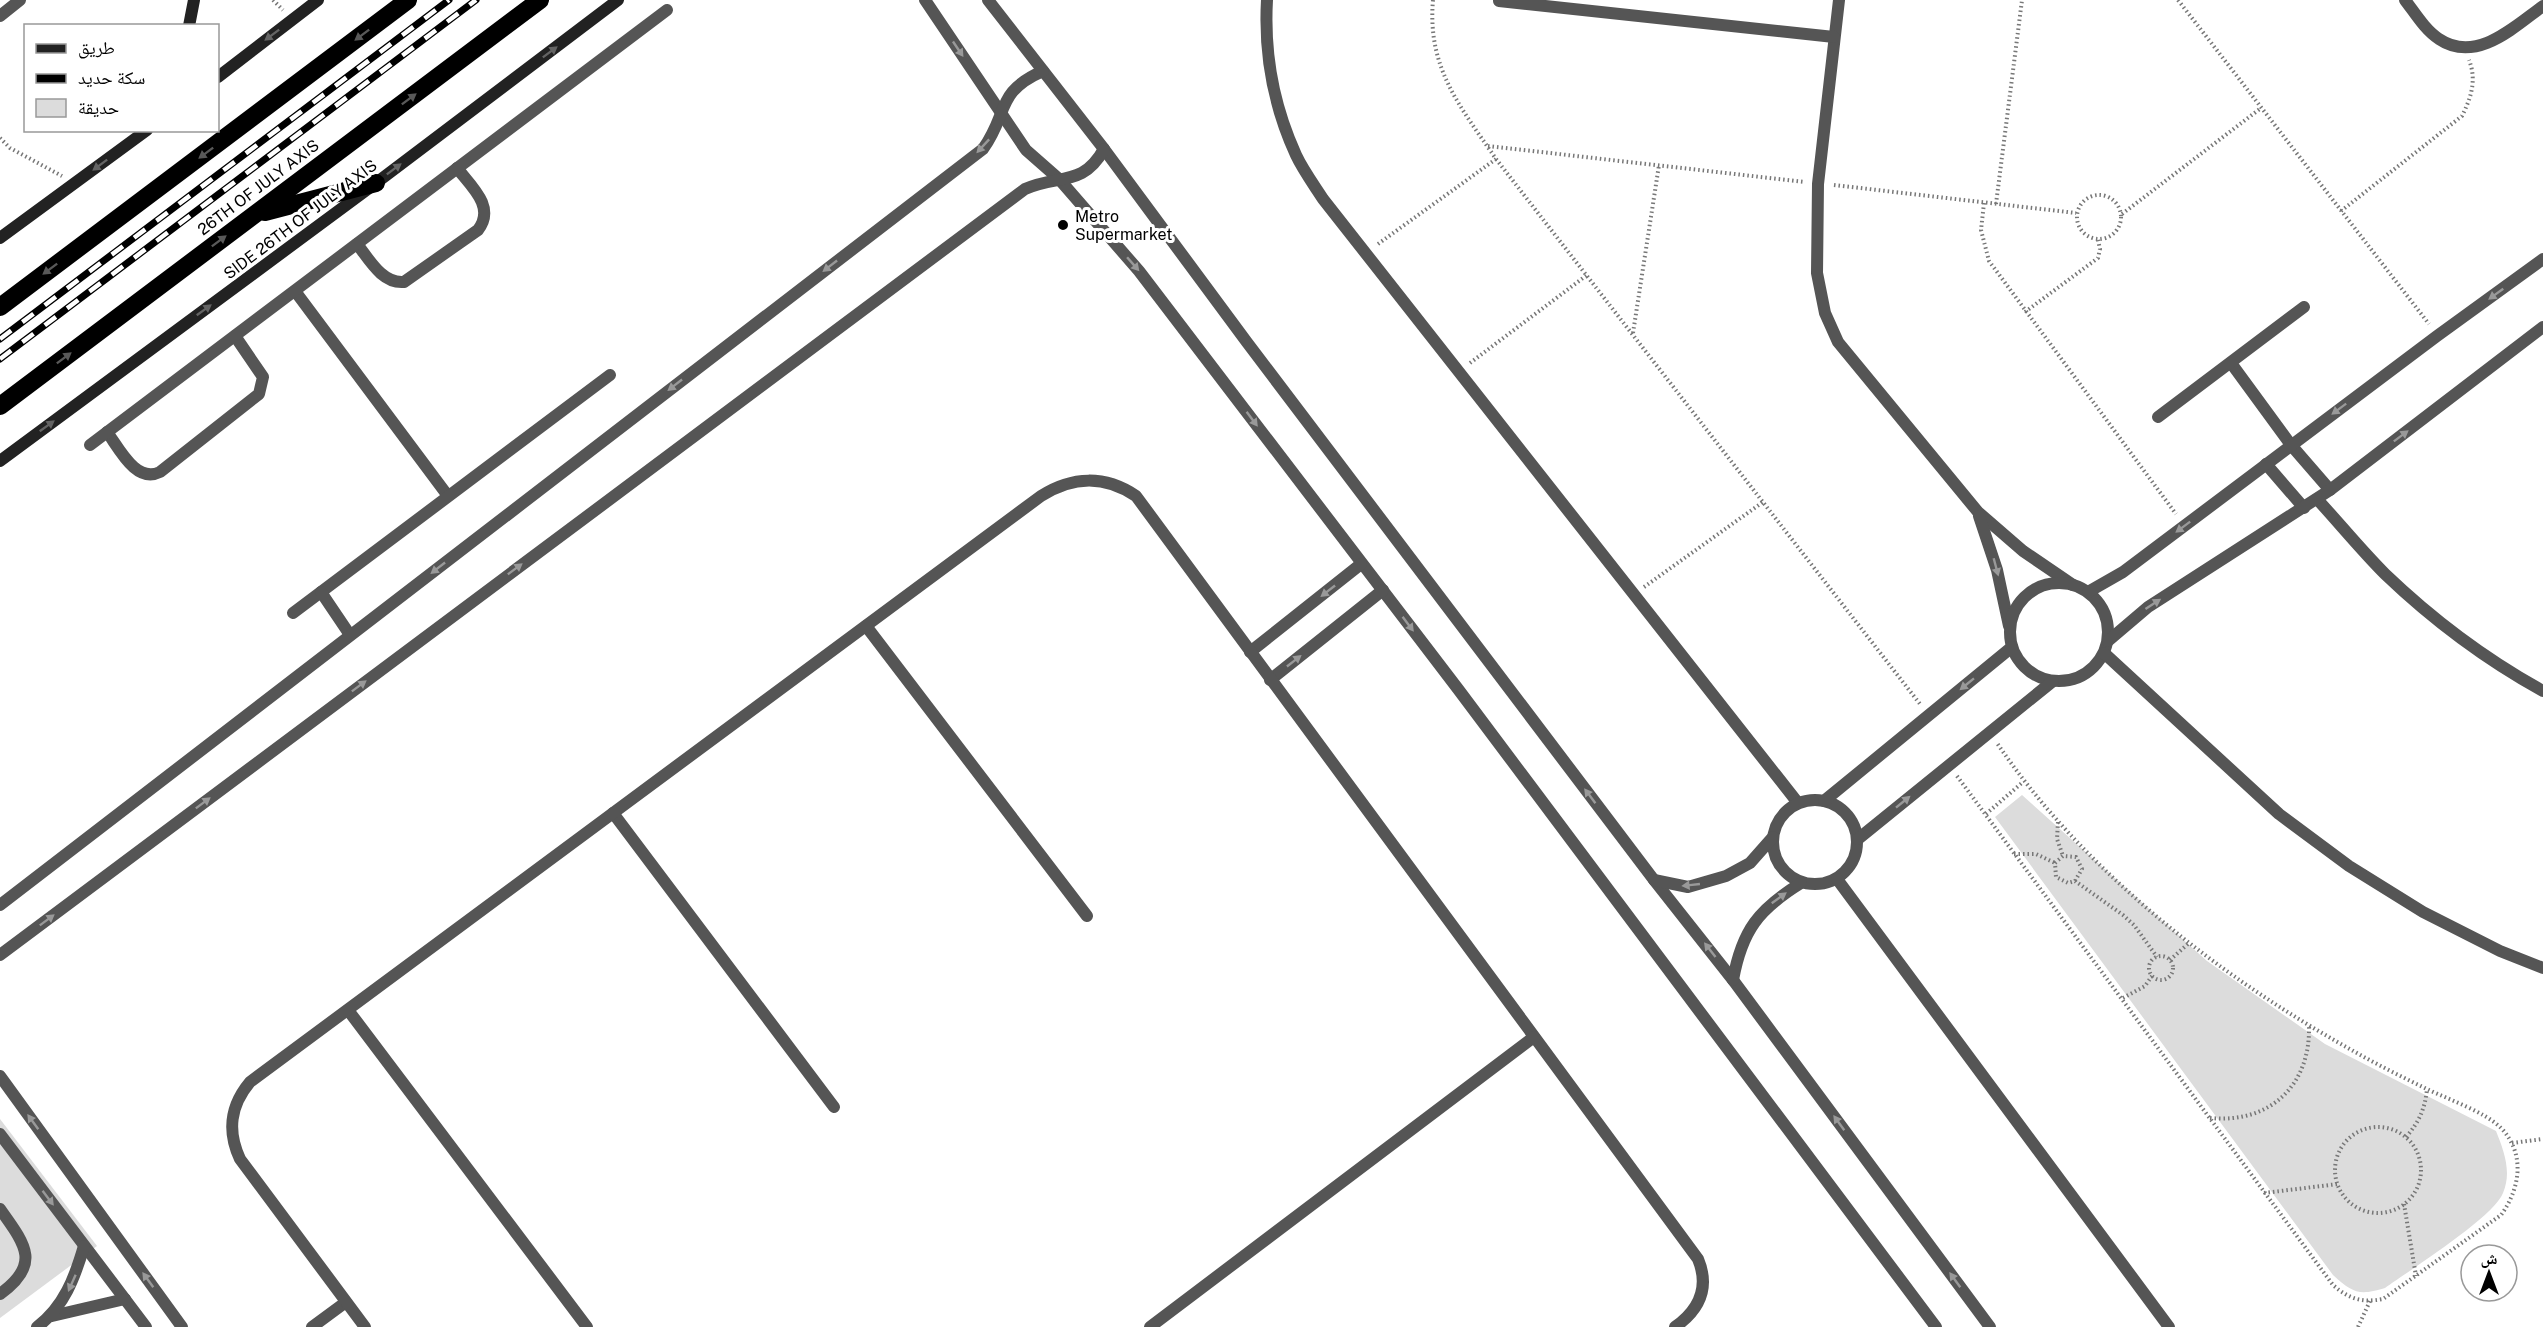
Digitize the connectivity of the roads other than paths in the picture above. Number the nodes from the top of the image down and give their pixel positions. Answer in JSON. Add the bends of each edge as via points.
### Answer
{"nodes":[{"id":1,"x":20,"y":0,"type":"edge"},
{"id":2,"x":195,"y":0,"type":"edge"},
{"id":3,"x":318,"y":0,"type":"edge"},
{"id":4,"x":408,"y":0,"type":"edge"},
{"id":5,"x":540,"y":0,"type":"edge"},
{"id":6,"x":618,"y":0,"type":"edge"},
{"id":7,"x":925,"y":0,"type":"edge"},
{"id":8,"x":988,"y":0,"type":"edge"},
{"id":9,"x":1267,"y":0,"type":"edge"},
{"id":10,"x":1839,"y":0,"type":"edge"},
{"id":11,"x":2405,"y":0,"type":"edge"},
{"id":12,"x":1499,"y":1,"type":"edge"},
{"id":13,"x":2543,"y":6,"type":"edge"},
{"id":14,"x":667,"y":10,"type":"dead end"},
{"id":15,"x":0,"y":16,"type":"edge"},
{"id":16,"x":189,"y":24,"type":"edge"},
{"id":17,"x":1833,"y":37,"type":"junction"},
{"id":18,"x":1042,"y":70,"type":"junction"},
{"id":19,"x":219,"y":76,"type":"edge"},
{"id":20,"x":1000,"y":113,"type":"junction"},
{"id":21,"x":144,"y":132,"type":"edge"},
{"id":22,"x":1104,"y":148,"type":"junction"},
{"id":23,"x":457,"y":168,"type":"junction"},
{"id":24,"x":1059,"y":179,"type":"junction"},
{"id":25,"x":376,"y":183,"type":"junction"},
{"id":26,"x":254,"y":215,"type":"junction"},
{"id":27,"x":0,"y":238,"type":"edge"},
{"id":28,"x":357,"y":244,"type":"junction"},
{"id":29,"x":2543,"y":259,"type":"edge"},
{"id":30,"x":295,"y":291,"type":"junction"},
{"id":31,"x":0,"y":307,"type":"edge"},
{"id":32,"x":2304,"y":307,"type":"dead end"},
{"id":33,"x":2543,"y":327,"type":"edge"},
{"id":34,"x":235,"y":336,"type":"junction"},
{"id":35,"x":2231,"y":363,"type":"junction"},
{"id":36,"x":610,"y":375,"type":"dead end"},
{"id":37,"x":0,"y":406,"type":"edge"},
{"id":38,"x":2158,"y":417,"type":"dead end"},
{"id":39,"x":107,"y":432,"type":"junction"},
{"id":40,"x":90,"y":445,"type":"dead end"},
{"id":41,"x":2291,"y":445,"type":"junction"},
{"id":42,"x":0,"y":461,"type":"edge"},
{"id":43,"x":2266,"y":464,"type":"junction"},
{"id":44,"x":2330,"y":490,"type":"junction"},
{"id":45,"x":448,"y":496,"type":"junction"},
{"id":46,"x":2317,"y":499,"type":"junction"},
{"id":47,"x":2304,"y":508,"type":"junction"},
{"id":48,"x":1978,"y":512,"type":"junction"},
{"id":49,"x":1361,"y":564,"type":"junction"},
{"id":50,"x":2073,"y":585,"type":"junction"},
{"id":51,"x":1383,"y":590,"type":"junction"},
{"id":52,"x":321,"y":592,"type":"junction"},
{"id":53,"x":2088,"y":592,"type":"junction"},
{"id":54,"x":293,"y":613,"type":"dead end"},
{"id":55,"x":866,"y":626,"type":"junction"},
{"id":56,"x":2010,"y":630,"type":"junction"},
{"id":57,"x":350,"y":635,"type":"junction"},
{"id":58,"x":2108,"y":641,"type":"junction"},
{"id":59,"x":2012,"y":647,"type":"junction"},
{"id":60,"x":1250,"y":652,"type":"junction"},
{"id":61,"x":2104,"y":653,"type":"junction"},
{"id":62,"x":1270,"y":680,"type":"junction"},
{"id":63,"x":2054,"y":681,"type":"junction"},
{"id":64,"x":2543,"y":691,"type":"edge"},
{"id":65,"x":1824,"y":801,"type":"junction"},
{"id":66,"x":1798,"y":803,"type":"junction"},
{"id":67,"x":613,"y":813,"type":"junction"},
{"id":68,"x":1773,"y":837,"type":"junction"},
{"id":69,"x":1858,"y":839,"type":"junction"},
{"id":70,"x":1837,"y":879,"type":"junction"},
{"id":71,"x":1654,"y":880,"type":"junction"},
{"id":72,"x":1801,"y":883,"type":"junction"},
{"id":73,"x":0,"y":905,"type":"edge"},
{"id":74,"x":1087,"y":916,"type":"dead end"},
{"id":75,"x":0,"y":955,"type":"edge"},
{"id":76,"x":2543,"y":968,"type":"edge"},
{"id":77,"x":1733,"y":980,"type":"junction"},
{"id":78,"x":348,"y":1010,"type":"junction"},
{"id":79,"x":1534,"y":1037,"type":"junction"},
{"id":80,"x":0,"y":1076,"type":"edge"},
{"id":81,"x":834,"y":1107,"type":"dead end"},
{"id":82,"x":0,"y":1134,"type":"edge"},
{"id":83,"x":0,"y":1209,"type":"edge"},
{"id":84,"x":84,"y":1245,"type":"junction"},
{"id":85,"x":0,"y":1294,"type":"edge"},
{"id":86,"x":125,"y":1299,"type":"junction"},
{"id":87,"x":346,"y":1302,"type":"junction"},
{"id":88,"x":52,"y":1316,"type":"junction"},
{"id":89,"x":358,"y":1325,"type":"edge"},
{"id":90,"x":37,"y":1327,"type":"edge"},
{"id":91,"x":146,"y":1327,"type":"edge"},
{"id":92,"x":183,"y":1327,"type":"edge"},
{"id":93,"x":312,"y":1327,"type":"edge"},
{"id":94,"x":587,"y":1327,"type":"edge"},
{"id":95,"x":1149,"y":1327,"type":"edge"},
{"id":96,"x":1676,"y":1327,"type":"edge"},
{"id":97,"x":1936,"y":1327,"type":"edge"},
{"id":98,"x":1990,"y":1327,"type":"edge"},
{"id":99,"x":2169,"y":1327,"type":"edge"}],
"edges":[{"from":1,"to":15,"type":"street"},
{"from":2,"to":16,"type":"main road"},
{"from":3,"to":19,"type":"main road","one_way":true},
{"from":4,"to":31,"type":"highway","one_way":true},
{"from":26,"to":5,"type":"highway","name":"26TH OF JULY AXIS","one_way":true},
{"from":25,"to":6,"type":"main road","name":"SIDE 26TH OF JULY AXIS","one_way":true},
{"from":7,"to":20,"type":"street","one_way":true},
{"from":8,"to":18,"type":"street"},
{"from":9,"to":66,"type":"street","via":[[1265,29],[1274,94],[1296,156],[1323,199]]},
{"from":10,"to":17,"type":"street"},
{"from":11,"to":13,"type":"street","via":[[2440,40],[2462,48],[2486,45]]},
{"from":12,"to":17,"type":"street"},
{"from":14,"to":23,"type":"street"},
{"from":17,"to":48,"type":"street","via":[[1818,184],[1817,273],[1825,313],[1838,342]]},
{"from":18,"to":20,"type":"street","via":[[1011,91]]},
{"from":18,"to":22,"type":"street"},
{"from":20,"to":24,"type":"street","via":[[1026,150]]},
{"from":20,"to":57,"type":"street","one_way":true,"via":[[983,148]]},
{"from":21,"to":27,"type":"main road","one_way":true},
{"from":22,"to":24,"type":"street","via":[[1095,165],[1082,174]]},
{"from":71,"to":22,"type":"street","one_way":true},
{"from":23,"to":28,"type":"street"},
{"from":23,"to":28,"type":"street","via":[[484,206],[484,219],[478,230],[404,282],[387,279]]},
{"from":24,"to":49,"type":"street","one_way":true,"via":[[1139,271]]},
{"from":75,"to":24,"type":"street","one_way":true,"via":[[1024,189]]},
{"from":25,"to":26,"type":"highway"},
{"from":42,"to":25,"type":"main road","name":"SIDE 26TH OF JULY AXIS","one_way":true},
{"from":37,"to":26,"type":"highway","name":"26TH OF JULY AXIS","one_way":true},
{"from":28,"to":30,"type":"street"},
{"from":29,"to":41,"type":"street","one_way":true},
{"from":30,"to":34,"type":"street"},
{"from":30,"to":45,"type":"street"},
{"from":32,"to":35,"type":"street"},
{"from":44,"to":33,"type":"street","one_way":true},
{"from":34,"to":39,"type":"street"},
{"from":34,"to":39,"type":"street","via":[[263,377],[259,394],[160,472],[149,475],[137,471]]},
{"from":35,"to":38,"type":"street"},
{"from":35,"to":41,"type":"street"},
{"from":36,"to":45,"type":"street"},
{"from":39,"to":40,"type":"street"},
{"from":41,"to":43,"type":"street"},
{"from":41,"to":44,"type":"street"},
{"from":43,"to":47,"type":"street"},
{"from":43,"to":53,"type":"street","one_way":true,"via":[[2123,572]]},
{"from":44,"to":46,"type":"street"},
{"from":45,"to":52,"type":"street"},
{"from":46,"to":47,"type":"street"},
{"from":46,"to":64,"type":"street","via":[[2383,572],[2417,603],[2491,659]]},
{"from":58,"to":47,"type":"street","one_way":true,"via":[[2148,607]]},
{"from":48,"to":50,"type":"street","via":[[2023,551]]},
{"from":48,"to":56,"type":"street","one_way":true,"via":[[1997,570]]},
{"from":49,"to":51,"type":"street"},
{"from":49,"to":60,"type":"street","one_way":true},
{"from":50,"to":53,"type":"street"},
{"from":50,"to":56,"type":"street","via":[[2055,583],[2038,588],[2024,598],[2014,613]]},
{"from":62,"to":51,"type":"street","one_way":true},
{"from":51,"to":97,"type":"street","one_way":true},
{"from":52,"to":54,"type":"street"},
{"from":52,"to":57,"type":"street"},
{"from":53,"to":58,"type":"street","via":[[2105,613]]},
{"from":55,"to":60,"type":"street","via":[[1046,492],[1064,484],[1091,480],[1114,484],[1136,496]]},
{"from":55,"to":67,"type":"street"},
{"from":55,"to":74,"type":"street"},
{"from":56,"to":59,"type":"street"},
{"from":57,"to":73,"type":"street"},
{"from":58,"to":61,"type":"street"},
{"from":59,"to":63,"type":"street","via":[[2028,670]]},
{"from":59,"to":65,"type":"street","one_way":true},
{"from":60,"to":62,"type":"street"},
{"from":61,"to":63,"type":"street","via":[[2096,666],[2083,675]]},
{"from":61,"to":76,"type":"street","via":[[2280,814],[2349,866],[2423,912]]},
{"from":62,"to":79,"type":"street"},
{"from":69,"to":63,"type":"street","one_way":true},
{"from":65,"to":66,"type":"street"},
{"from":65,"to":69,"type":"street","via":[[1851,818]]},
{"from":66,"to":68,"type":"street","via":[[1777,823]]},
{"from":67,"to":78,"type":"street"},
{"from":67,"to":81,"type":"street"},
{"from":68,"to":71,"type":"street","one_way":true,"via":[[1750,863],[1726,876],[1688,887]]},
{"from":68,"to":72,"type":"street","via":[[1779,865]]},
{"from":69,"to":70,"type":"street","via":[[1853,862]]},
{"from":70,"to":72,"type":"street","via":[[1813,885]]},
{"from":70,"to":99,"type":"street"},
{"from":77,"to":71,"type":"street","one_way":true},
{"from":77,"to":72,"type":"street","one_way":true,"via":[[1738,952],[1759,916],[1774,900]]},
{"from":98,"to":77,"type":"street","one_way":true},
{"from":78,"to":87,"type":"street","via":[[250,1083],[235,1106],[231,1133],[240,1159]]},
{"from":78,"to":94,"type":"street"},
{"from":79,"to":95,"type":"street"},
{"from":79,"to":96,"type":"street","via":[[1698,1259],[1704,1280],[1700,1301]]},
{"from":92,"to":80,"type":"street","one_way":true},
{"from":82,"to":84,"type":"street","one_way":true},
{"from":83,"to":85,"type":"street","via":[[23,1240],[26,1258],[21,1277]]},
{"from":84,"to":86,"type":"street"},
{"from":84,"to":88,"type":"street","one_way":true,"via":[[70,1287]]},
{"from":86,"to":88,"type":"street"},
{"from":86,"to":91,"type":"street"},
{"from":87,"to":89,"type":"street"},
{"from":87,"to":93,"type":"street"},
{"from":88,"to":90,"type":"street"}]}
